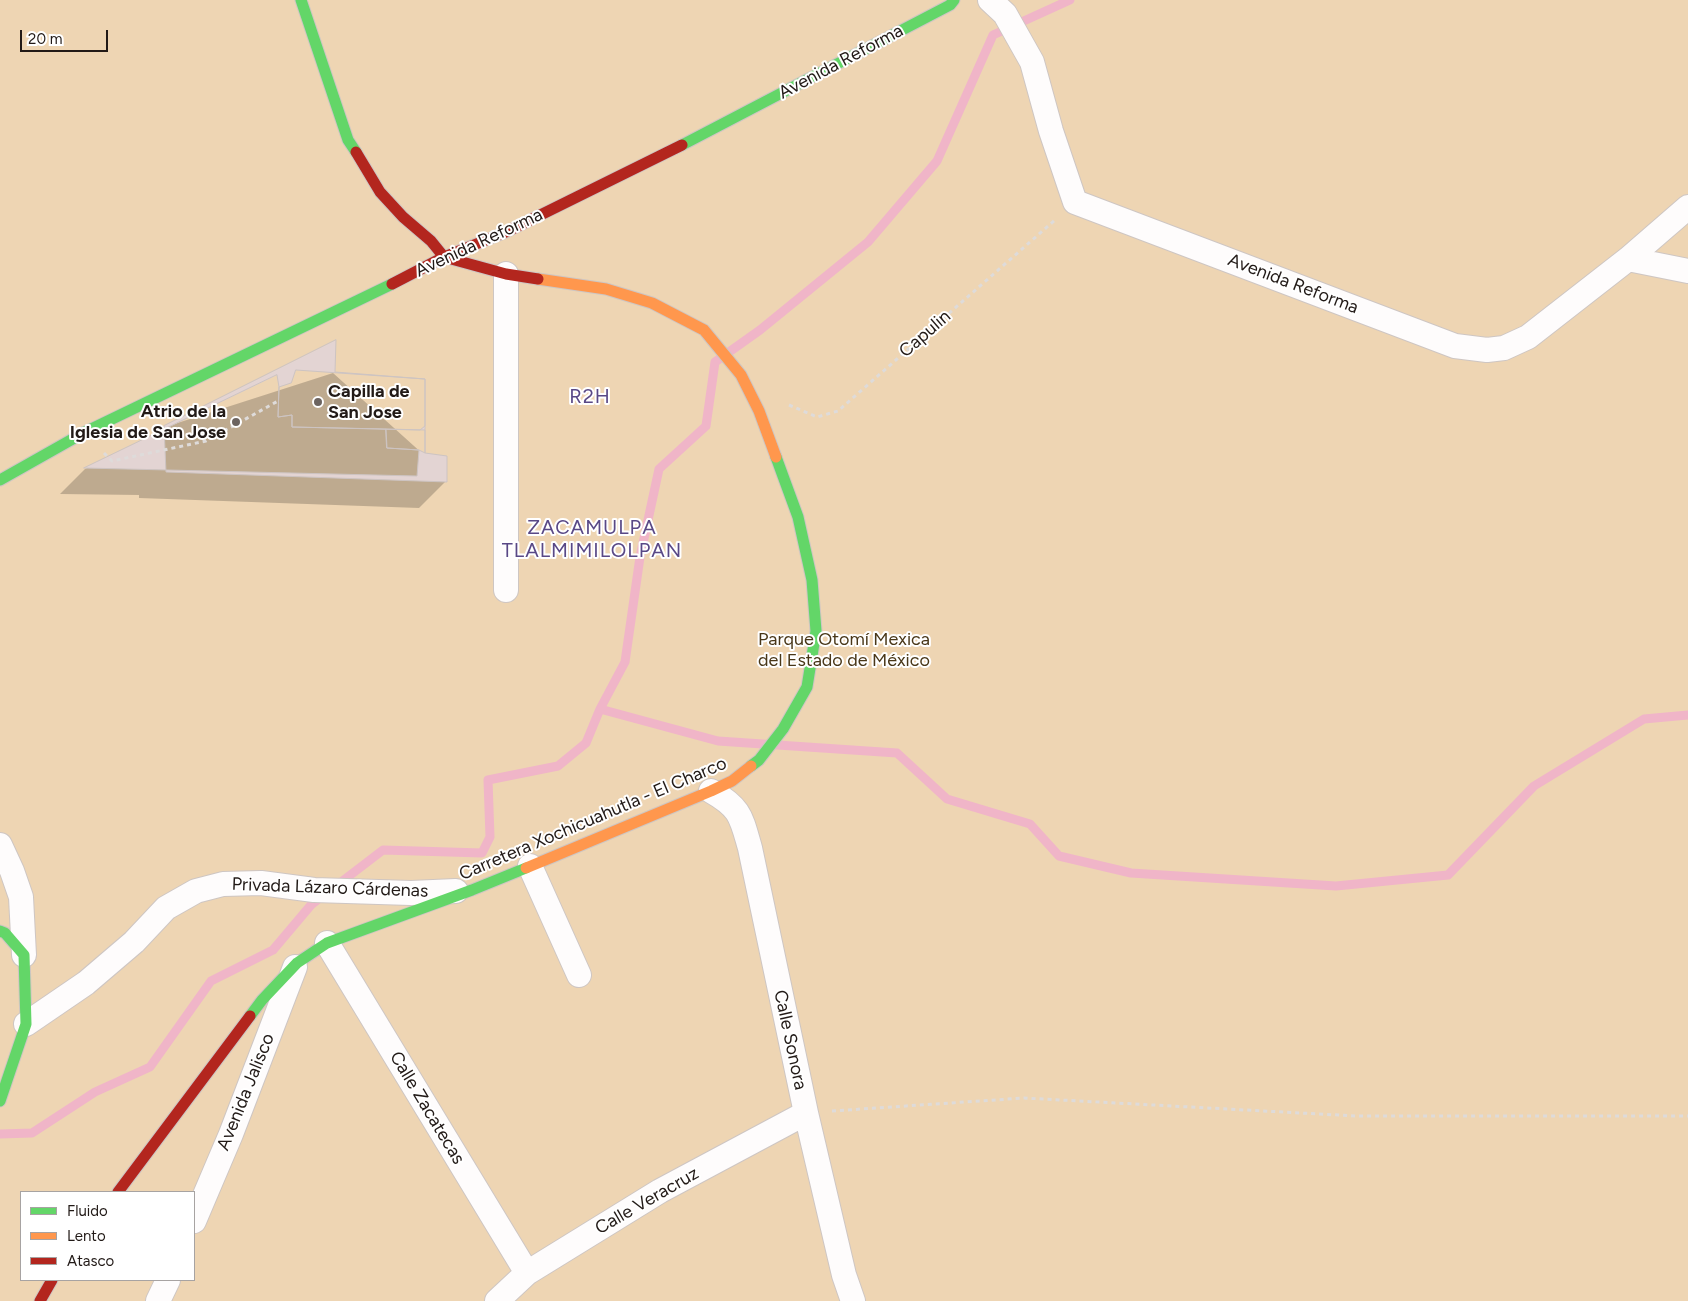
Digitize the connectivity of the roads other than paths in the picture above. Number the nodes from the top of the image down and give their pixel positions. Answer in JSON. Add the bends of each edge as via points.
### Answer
{"nodes":[{"id":1,"x":301,"y":0,"type":"edge"},
{"id":2,"x":954,"y":0,"type":"edge"},
{"id":3,"x":998,"y":7,"type":"edge"},
{"id":4,"x":1688,"y":207,"type":"edge"},
{"id":5,"x":444,"y":257,"type":"junction"},
{"id":6,"x":1628,"y":259,"type":"junction"},
{"id":7,"x":1688,"y":271,"type":"edge"},
{"id":8,"x":506,"y":274,"type":"junction"},
{"id":9,"x":1,"y":478,"type":"edge"},
{"id":10,"x":506,"y":590,"type":"dead end"},
{"id":11,"x":711,"y":791,"type":"junction"},
{"id":12,"x":0,"y":844,"type":"edge"},
{"id":13,"x":530,"y":866,"type":"junction"},
{"id":14,"x":472,"y":890,"type":"junction"},
{"id":15,"x":0,"y":931,"type":"edge"},
{"id":16,"x":327,"y":943,"type":"junction"},
{"id":17,"x":24,"y":955,"type":"junction"},
{"id":18,"x":297,"y":963,"type":"junction"},
{"id":19,"x":579,"y":975,"type":"dead end"},
{"id":20,"x":26,"y":1024,"type":"junction"},
{"id":21,"x":0,"y":1101,"type":"edge"},
{"id":22,"x":806,"y":1113,"type":"junction"},
{"id":23,"x":119,"y":1191,"type":"edge"},
{"id":24,"x":195,"y":1219,"type":"edge"},
{"id":25,"x":527,"y":1274,"type":"junction"},
{"id":26,"x":51,"y":1281,"type":"edge"},
{"id":27,"x":168,"y":1281,"type":"edge"},
{"id":28,"x":40,"y":1301,"type":"edge"},
{"id":29,"x":158,"y":1301,"type":"edge"},
{"id":30,"x":497,"y":1301,"type":"edge"},
{"id":31,"x":853,"y":1301,"type":"edge"}],
"edges":[{"from":1,"to":5,"type":"main road","via":[[348,140],[380,192]]},
{"from":2,"to":5,"type":"main road","name":"Avenida Reforma","via":[[950,5],[718,127],[506,232]]},
{"from":3,"to":6,"type":"street","name":"Avenida Reforma","via":[[1032,62],[1075,202],[1455,346],[1486,350],[1504,348],[1528,337]]},
{"from":4,"to":6,"type":"street","name":"Avenida Reforma"},
{"from":5,"to":8,"type":"main road","name":"Carretera Xochicuahutla - El Charco"},
{"from":5,"to":9,"type":"main road","name":"Avenida Reforma","via":[[378,292],[85,432]]},
{"from":6,"to":7,"type":"street"},
{"from":8,"to":10,"type":"street"},
{"from":8,"to":11,"type":"main road","name":"Carretera Xochicuahutla - El Charco","via":[[606,289],[652,303],[704,330],[741,375],[760,411],[798,517],[812,580],[816,631],[807,687],[783,729],[760,760],[732,781]]},
{"from":11,"to":13,"type":"main road","name":"Carretera Xochicuahutla - El Charco"},
{"from":11,"to":22,"type":"street","name":"Calle Sonora","via":[[733,805],[742,820]]},
{"from":12,"to":17,"type":"street","via":[[21,897]]},
{"from":13,"to":14,"type":"main road","name":"Carretera Xochicuahutla - El Charco"},
{"from":13,"to":19,"type":"street"},
{"from":14,"to":16,"type":"main road","name":"Carretera Xochicuahutla - El Charco"},
{"from":14,"to":20,"type":"street","name":"Privada Lázaro Cárdenas","via":[[359,892],[261,883],[223,884],[196,891],[166,908],[134,942],[86,983]]},
{"from":15,"to":17,"type":"main road"},
{"from":16,"to":18,"type":"main road","name":"Carretera Xochicuahutla - El Charco"},
{"from":16,"to":25,"type":"street","name":"Calle Zacatecas"},
{"from":17,"to":20,"type":"main road"},
{"from":18,"to":23,"type":"main road","name":"Carretera Xochicuahutla - El Charco","via":[[262,1000]]},
{"from":18,"to":24,"type":"street","name":"Avenida Jalisco"},
{"from":20,"to":21,"type":"main road"},
{"from":22,"to":25,"type":"street","name":"Calle Veracruz","via":[[660,1191]]},
{"from":22,"to":31,"type":"street","name":"Calle Sonora"},
{"from":25,"to":30,"type":"street","name":"Calle Veracruz"},
{"from":26,"to":28,"type":"main road"},
{"from":27,"to":29,"type":"street"}]}
